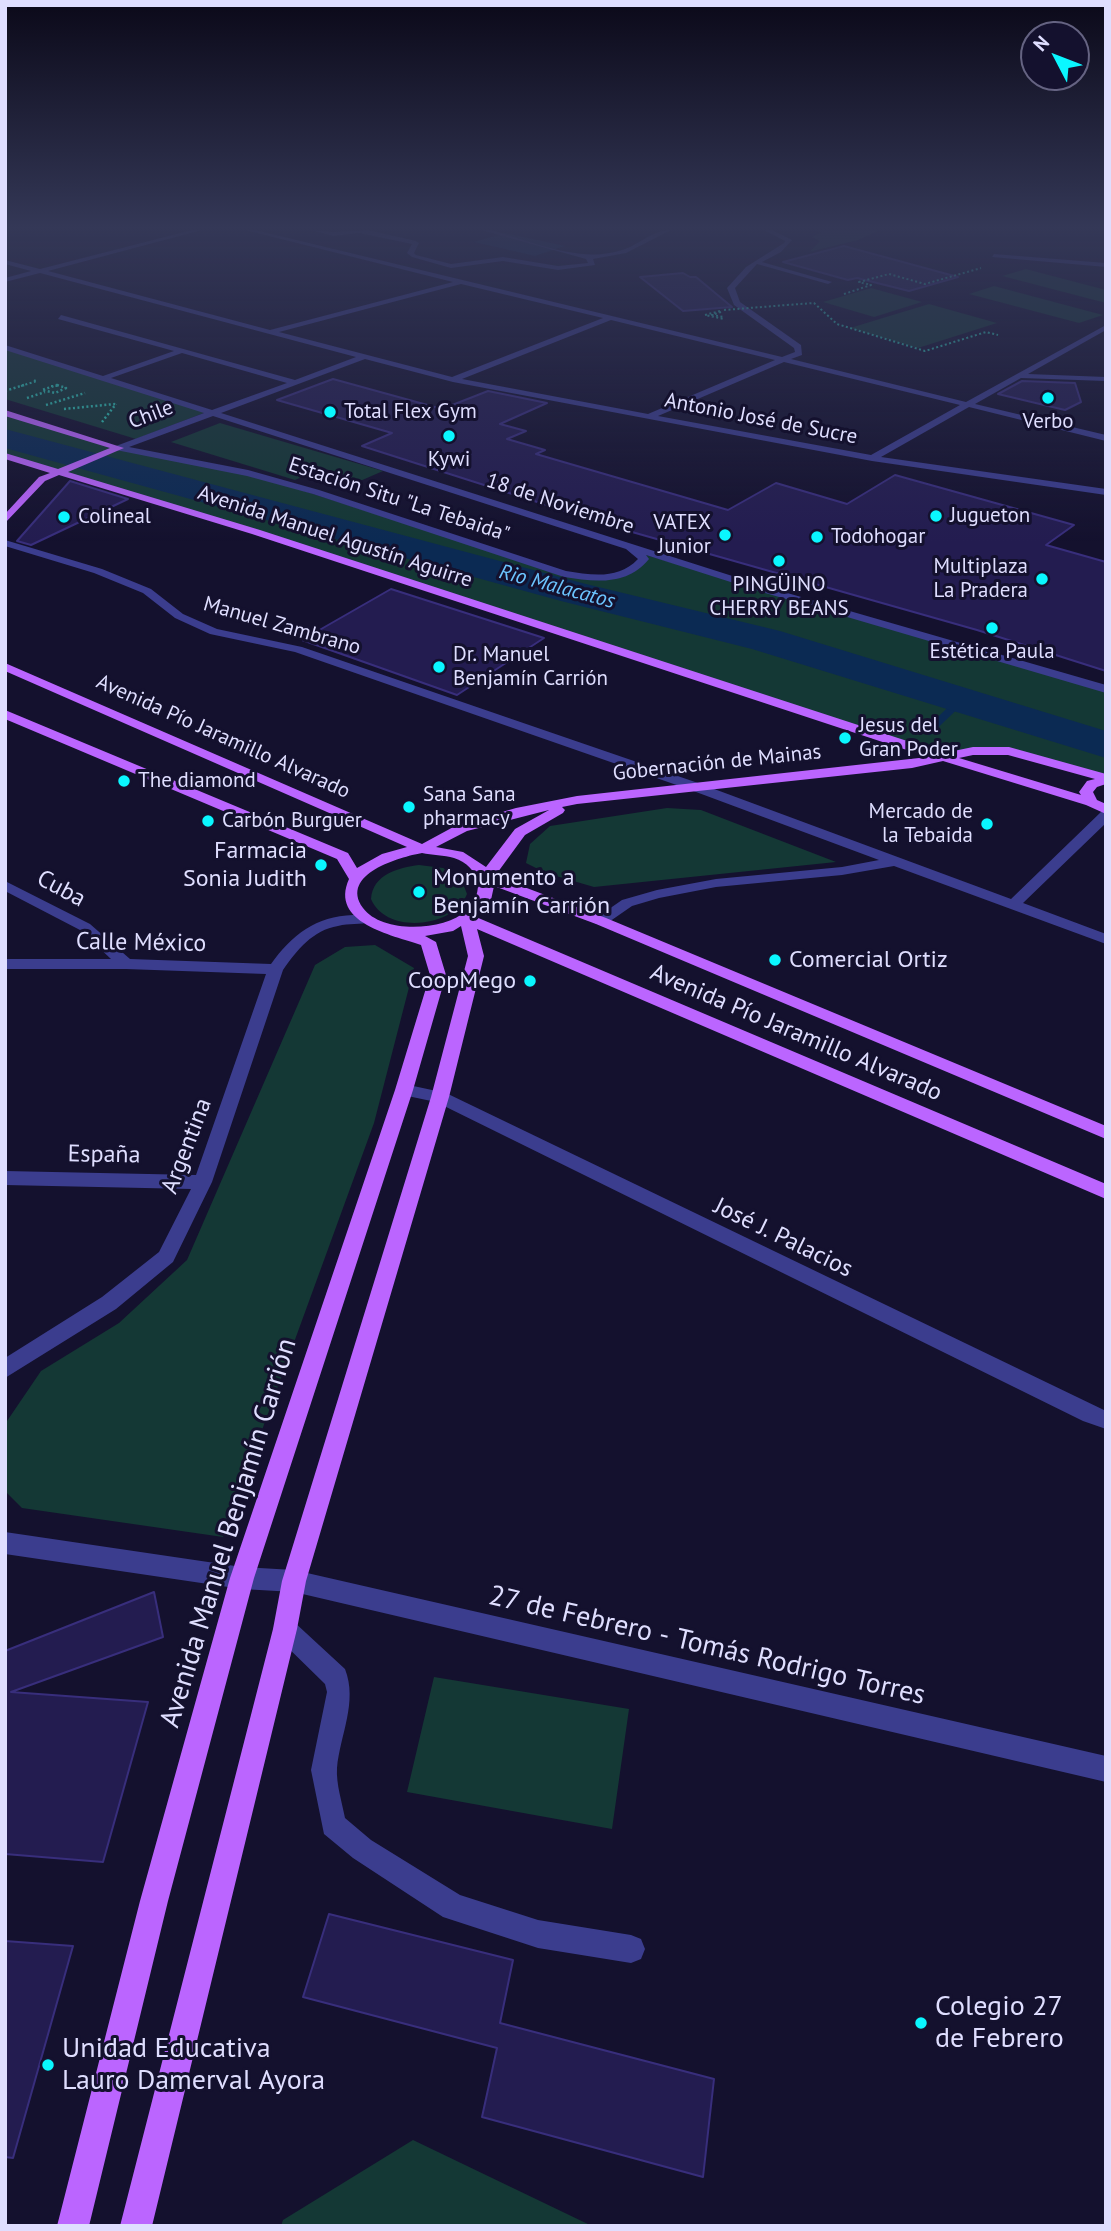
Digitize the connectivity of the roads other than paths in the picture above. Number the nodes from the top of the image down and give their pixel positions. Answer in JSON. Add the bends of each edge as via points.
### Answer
{"nodes":[{"id":1,"x":121,"y":334,"type":"edge"},
{"id":2,"x":285,"y":334,"type":"edge"},
{"id":3,"x":570,"y":334,"type":"edge"},
{"id":4,"x":693,"y":334,"type":"edge"},
{"id":5,"x":719,"y":334,"type":"edge"},
{"id":6,"x":779,"y":334,"type":"edge"},
{"id":7,"x":1094,"y":334,"type":"edge"},
{"id":8,"x":732,"y":337,"type":"dead end"},
{"id":9,"x":5,"y":347,"type":"edge"},
{"id":10,"x":181,"y":351,"type":"junction"},
{"id":11,"x":799,"y":353,"type":"junction"},
{"id":12,"x":786,"y":354,"type":"junction"},
{"id":13,"x":811,"y":355,"type":"dead end"},
{"id":14,"x":366,"y":356,"type":"junction"},
{"id":15,"x":1020,"y":376,"type":"junction"},
{"id":16,"x":106,"y":377,"type":"junction"},
{"id":17,"x":1106,"y":379,"type":"edge"},
{"id":18,"x":453,"y":380,"type":"junction"},
{"id":19,"x":297,"y":383,"type":"junction"},
{"id":20,"x":981,"y":397,"type":"junction"},
{"id":21,"x":969,"y":399,"type":"junction"},
{"id":22,"x":5,"y":413,"type":"edge"},
{"id":23,"x":214,"y":413,"type":"junction"},
{"id":24,"x":650,"y":416,"type":"junction"},
{"id":25,"x":1106,"y":428,"type":"edge"},
{"id":26,"x":1106,"y":438,"type":"edge"},
{"id":27,"x":116,"y":449,"type":"junction"},
{"id":28,"x":5,"y":456,"type":"edge"},
{"id":29,"x":872,"y":458,"type":"junction"},
{"id":30,"x":58,"y":471,"type":"junction"},
{"id":31,"x":1106,"y":492,"type":"edge"},
{"id":32,"x":5,"y":520,"type":"edge"},
{"id":33,"x":5,"y":543,"type":"edge"},
{"id":34,"x":631,"y":548,"type":"junction"},
{"id":35,"x":5,"y":667,"type":"edge"},
{"id":36,"x":1106,"y":689,"type":"edge"},
{"id":37,"x":5,"y":714,"type":"edge"},
{"id":38,"x":945,"y":758,"type":"junction"},
{"id":39,"x":1106,"y":779,"type":"edge"},
{"id":40,"x":693,"y":786,"type":"junction"},
{"id":41,"x":577,"y":800,"type":"junction"},
{"id":42,"x":1091,"y":802,"type":"junction"},
{"id":43,"x":1106,"y":812,"type":"edge"},
{"id":44,"x":422,"y":849,"type":"junction"},
{"id":45,"x":896,"y":861,"type":"junction"},
{"id":46,"x":486,"y":878,"type":"junction"},
{"id":47,"x":356,"y":879,"type":"junction"},
{"id":48,"x":5,"y":885,"type":"edge"},
{"id":49,"x":1014,"y":904,"type":"junction"},
{"id":50,"x":366,"y":919,"type":"junction"},
{"id":51,"x":467,"y":919,"type":"junction"},
{"id":52,"x":601,"y":920,"type":"junction"},
{"id":53,"x":393,"y":930,"type":"junction"},
{"id":54,"x":1106,"y":939,"type":"edge"},
{"id":55,"x":5,"y":964,"type":"edge"},
{"id":56,"x":126,"y":964,"type":"junction"},
{"id":57,"x":275,"y":969,"type":"junction"},
{"id":58,"x":404,"y":1090,"type":"junction"},
{"id":59,"x":440,"y":1097,"type":"junction"},
{"id":60,"x":1106,"y":1133,"type":"edge"},
{"id":61,"x":5,"y":1178,"type":"edge"},
{"id":62,"x":202,"y":1182,"type":"junction"},
{"id":63,"x":1106,"y":1192,"type":"edge"},
{"id":64,"x":7,"y":1369,"type":"edge"},
{"id":65,"x":1106,"y":1420,"type":"edge"},
{"id":66,"x":5,"y":1544,"type":"edge"},
{"id":67,"x":242,"y":1578,"type":"junction"},
{"id":68,"x":294,"y":1581,"type":"junction"},
{"id":69,"x":285,"y":1629,"type":"junction"},
{"id":70,"x":1106,"y":1769,"type":"edge"},
{"id":71,"x":631,"y":1948,"type":"dead end"},
{"id":72,"x":73,"y":2226,"type":"edge"},
{"id":73,"x":136,"y":2226,"type":"edge"}],
"edges":[{"from":1,"to":10,"type":"street"},
{"from":2,"to":14,"type":"street","name":"Antonio José de Sucre"},
{"from":3,"to":18,"type":"street"},
{"from":4,"to":12,"type":"street"},
{"from":5,"to":8,"type":"street"},
{"from":6,"to":11,"type":"street"},
{"from":7,"to":15,"type":"street"},
{"from":9,"to":16,"type":"street","name":"18 de Noviembre"},
{"from":10,"to":16,"type":"street"},
{"from":10,"to":19,"type":"street"},
{"from":11,"to":12,"type":"street"},
{"from":11,"to":13,"type":"street"},
{"from":12,"to":21,"type":"street"},
{"from":12,"to":24,"type":"street"},
{"from":14,"to":18,"type":"street","name":"Antonio José de Sucre"},
{"from":14,"to":19,"type":"street","name":"Chile"},
{"from":15,"to":17,"type":"street"},
{"from":15,"to":20,"type":"street"},
{"from":16,"to":23,"type":"street","name":"18 de Noviembre"},
{"from":18,"to":24,"type":"street","name":"Antonio José de Sucre"},
{"from":19,"to":23,"type":"street","name":"Chile"},
{"from":20,"to":21,"type":"street"},
{"from":20,"to":25,"type":"street"},
{"from":21,"to":26,"type":"street"},
{"from":21,"to":29,"type":"street"},
{"from":22,"to":27,"type":"main road"},
{"from":23,"to":27,"type":"street","name":"Chile"},
{"from":23,"to":34,"type":"street","name":"18 de Noviembre"},
{"from":24,"to":29,"type":"street","name":"Antonio José de Sucre"},
{"from":27,"to":30,"type":"main road","name":"Chile"},
{"from":27,"to":34,"type":"street","name":"Estación Situ \"La Tebaida\"","via":[[259,476],[565,573],[607,579],[624,575],[643,559]]},
{"from":28,"to":30,"type":"main road","name":"Avenida Manuel Agustín Aguirre"},
{"from":29,"to":31,"type":"street","name":"Antonio José de Sucre"},
{"from":30,"to":32,"type":"main road","name":"Chile","via":[[40,481]]},
{"from":30,"to":38,"type":"main road","name":"Avenida Manuel Agustín Aguirre"},
{"from":33,"to":40,"type":"street","name":"Manuel Zambrano","via":[[147,591],[179,616],[214,632],[298,649]]},
{"from":34,"to":36,"type":"street","name":"18 de Noviembre"},
{"from":35,"to":44,"type":"main road","name":"Avenida Pío Jaramillo Alvarado"},
{"from":37,"to":47,"type":"main road","via":[[343,856]]},
{"from":38,"to":39,"type":"main road","name":"Gobernación de Mainas","via":[[974,751],[1009,751]]},
{"from":38,"to":40,"type":"main road","name":"Gobernación de Mainas"},
{"from":38,"to":42,"type":"main road","name":"Avenida Manuel Agustín Aguirre"},
{"from":39,"to":42,"type":"main road","via":[[1088,787]]},
{"from":40,"to":41,"type":"main road","name":"Gobernación de Mainas"},
{"from":40,"to":45,"type":"street","name":"Manuel Zambrano"},
{"from":41,"to":44,"type":"main road","name":"Gobernación de Mainas","via":[[516,811],[461,828]]},
{"from":41,"to":46,"type":"main road","via":[[520,832]]},
{"from":42,"to":43,"type":"main road","name":"Avenida Manuel Agustín Aguirre"},
{"from":43,"to":49,"type":"street"},
{"from":44,"to":46,"type":"main road","via":[[454,853],[480,868]]},
{"from":44,"to":47,"type":"main road","via":[[382,859]]},
{"from":45,"to":49,"type":"street","name":"Manuel Zambrano"},
{"from":45,"to":52,"type":"street","via":[[657,894],[627,903]]},
{"from":46,"to":51,"type":"main road","via":[[488,892],[482,906]]},
{"from":46,"to":52,"type":"main road","name":"Avenida Pío Jaramillo Alvarado"},
{"from":47,"to":50,"type":"main road","via":[[352,900]]},
{"from":48,"to":56,"type":"street","name":"Cuba","via":[[85,927]]},
{"from":49,"to":54,"type":"street","name":"Manuel Zambrano"},
{"from":50,"to":53,"type":"main road"},
{"from":50,"to":57,"type":"street","name":"Argentina","via":[[341,919],[312,929],[293,944]]},
{"from":51,"to":53,"type":"main road","via":[[424,932]]},
{"from":51,"to":59,"type":"main road","via":[[476,956]]},
{"from":51,"to":63,"type":"main road","name":"Avenida Pío Jaramillo Alvarado"},
{"from":52,"to":60,"type":"main road","name":"Avenida Pío Jaramillo Alvarado"},
{"from":53,"to":58,"type":"main road","name":"Avenida Manuel Benjamín Carrión","via":[[428,942],[438,975]]},
{"from":55,"to":56,"type":"street","name":"Calle México"},
{"from":56,"to":57,"type":"street","name":"Calle México"},
{"from":57,"to":62,"type":"street","name":"Argentina"},
{"from":58,"to":59,"type":"street","name":"José J. Palacios"},
{"from":58,"to":67,"type":"main road","name":"Avenida Manuel Benjamín Carrión"},
{"from":59,"to":65,"type":"street","name":"José J. Palacios"},
{"from":59,"to":68,"type":"main road"},
{"from":61,"to":62,"type":"street","name":"España"},
{"from":62,"to":64,"type":"street","name":"Argentina","via":[[166,1257],[109,1303]]},
{"from":66,"to":67,"type":"street","name":"27 de Febrero - Tomás Rodrigo Torres"},
{"from":67,"to":68,"type":"street","name":"27 de Febrero - Tomás Rodrigo Torres"},
{"from":67,"to":72,"type":"main road","name":"Avenida Manuel Benjamín Carrión","via":[[154,1901]]},
{"from":68,"to":69,"type":"main road"},
{"from":68,"to":70,"type":"street","name":"27 de Febrero - Tomás Rodrigo Torres"},
{"from":69,"to":71,"type":"street","via":[[337,1678],[339,1692],[324,1770],[333,1825],[453,1907],[538,1934]]},
{"from":69,"to":73,"type":"main road"}]}
